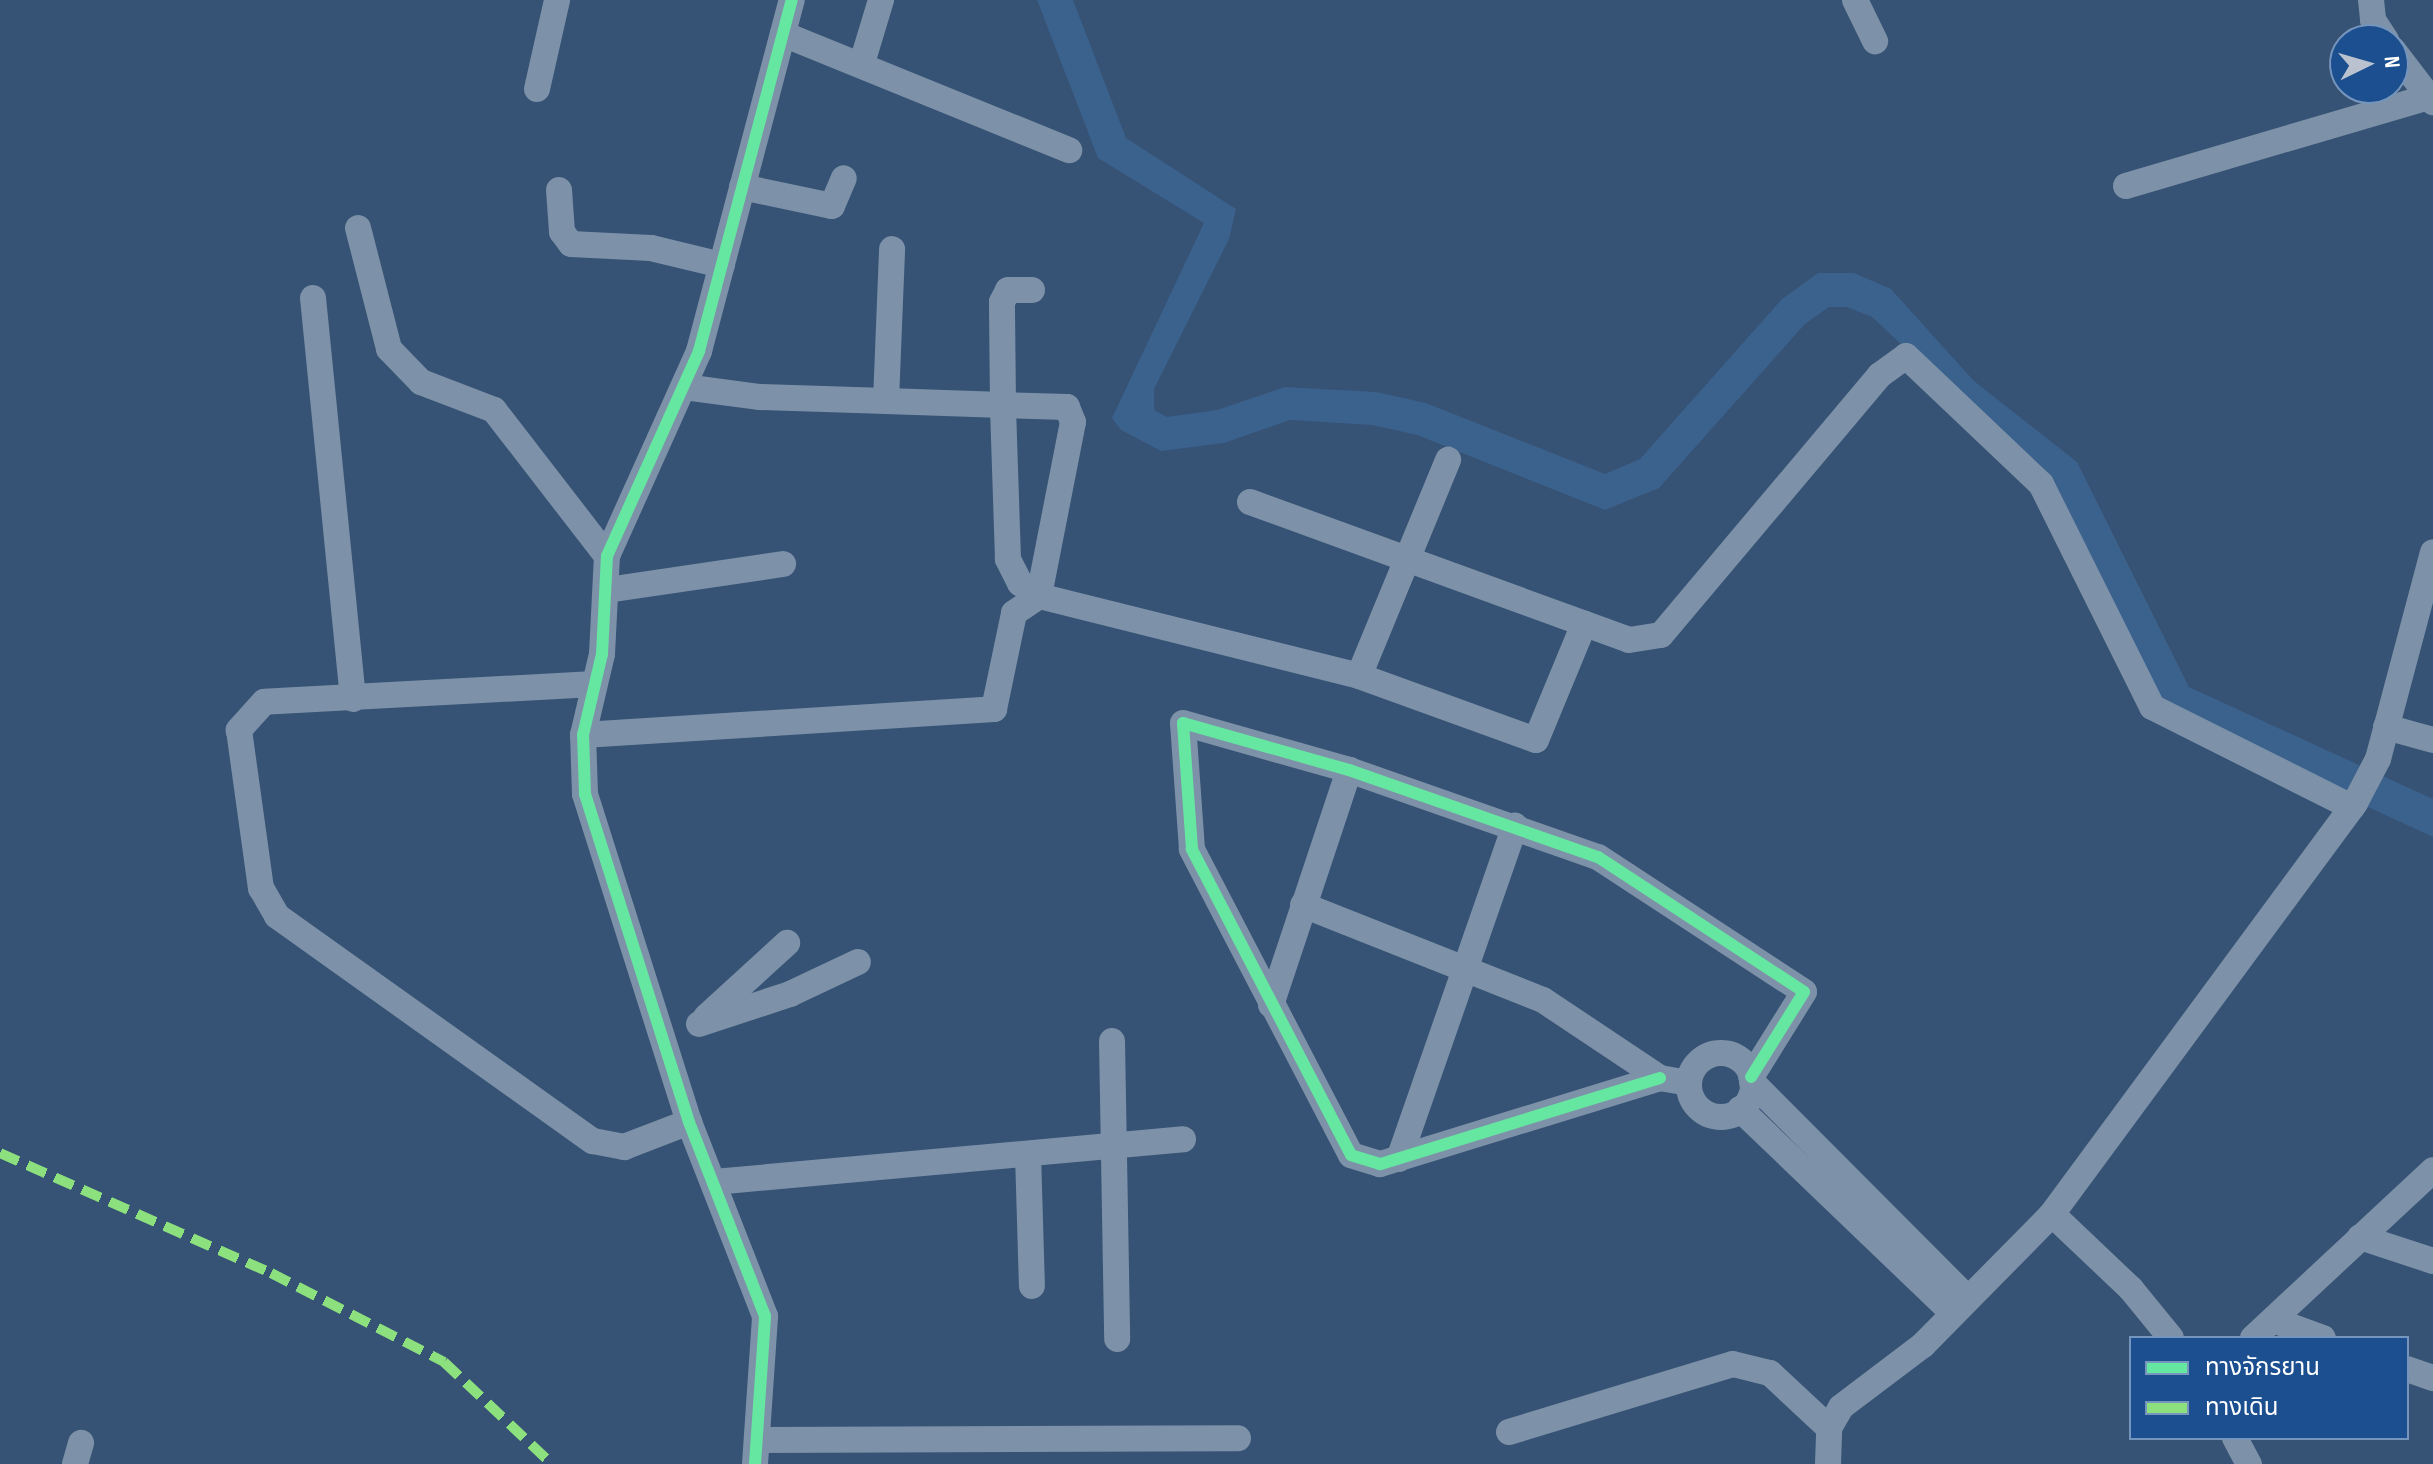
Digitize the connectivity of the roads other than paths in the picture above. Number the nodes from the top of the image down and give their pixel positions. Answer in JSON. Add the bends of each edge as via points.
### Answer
{"nodes":[{"id":1,"x":557,"y":0,"type":"edge"},
{"id":2,"x":792,"y":0,"type":"edge"},
{"id":3,"x":881,"y":0,"type":"edge"},
{"id":4,"x":1855,"y":0,"type":"edge"},
{"id":5,"x":2371,"y":0,"type":"edge"},
{"id":6,"x":2376,"y":24,"type":"edge"},
{"id":7,"x":783,"y":34,"type":"junction"},
{"id":8,"x":1875,"y":41,"type":"dead end"},
{"id":9,"x":862,"y":63,"type":"junction"},
{"id":10,"x":2409,"y":72,"type":"edge"},
{"id":11,"x":537,"y":89,"type":"dead end"},
{"id":12,"x":2429,"y":100,"type":"edge"},
{"id":13,"x":1069,"y":150,"type":"dead end"},
{"id":14,"x":844,"y":178,"type":"dead end"},
{"id":15,"x":2126,"y":186,"type":"dead end"},
{"id":16,"x":742,"y":187,"type":"junction"},
{"id":17,"x":559,"y":190,"type":"dead end"},
{"id":18,"x":358,"y":228,"type":"dead end"},
{"id":19,"x":892,"y":249,"type":"dead end"},
{"id":20,"x":722,"y":265,"type":"junction"},
{"id":21,"x":1032,"y":290,"type":"dead end"},
{"id":22,"x":313,"y":298,"type":"dead end"},
{"id":23,"x":684,"y":387,"type":"junction"},
{"id":24,"x":886,"y":401,"type":"junction"},
{"id":25,"x":1003,"y":405,"type":"junction"},
{"id":26,"x":1448,"y":460,"type":"dead end"},
{"id":27,"x":1250,"y":502,"type":"dead end"},
{"id":28,"x":2433,"y":552,"type":"edge"},
{"id":29,"x":607,"y":556,"type":"junction"},
{"id":30,"x":1407,"y":562,"type":"junction"},
{"id":31,"x":783,"y":564,"type":"dead end"},
{"id":32,"x":607,"y":590,"type":"junction"},
{"id":33,"x":1039,"y":596,"type":"junction"},
{"id":34,"x":1584,"y":624,"type":"junction"},
{"id":35,"x":1359,"y":676,"type":"junction"},
{"id":36,"x":594,"y":684,"type":"junction"},
{"id":37,"x":353,"y":699,"type":"junction"},
{"id":38,"x":2386,"y":727,"type":"junction"},
{"id":39,"x":583,"y":735,"type":"junction"},
{"id":40,"x":2433,"y":740,"type":"edge"},
{"id":41,"x":1349,"y":770,"type":"junction"},
{"id":42,"x":2354,"y":805,"type":"junction"},
{"id":43,"x":1515,"y":826,"type":"junction"},
{"id":44,"x":1303,"y":905,"type":"junction"},
{"id":45,"x":787,"y":943,"type":"dead end"},
{"id":46,"x":858,"y":962,"type":"dead end"},
{"id":47,"x":1464,"y":965,"type":"junction"},
{"id":48,"x":1271,"y":1005,"type":"junction"},
{"id":49,"x":699,"y":1024,"type":"junction"},
{"id":50,"x":665,"y":1039,"type":"junction"},
{"id":51,"x":1112,"y":1041,"type":"dead end"},
{"id":52,"x":1660,"y":1078,"type":"junction"},
{"id":53,"x":1752,"y":1079,"type":"junction"},
{"id":54,"x":1689,"y":1083,"type":"junction"},
{"id":55,"x":1740,"y":1109,"type":"junction"},
{"id":56,"x":689,"y":1122,"type":"junction"},
{"id":57,"x":1183,"y":1139,"type":"dead end"},
{"id":58,"x":1111,"y":1146,"type":"junction"},
{"id":59,"x":1028,"y":1154,"type":"junction"},
{"id":60,"x":1399,"y":1159,"type":"junction"},
{"id":61,"x":2433,"y":1170,"type":"edge"},
{"id":62,"x":714,"y":1182,"type":"junction"},
{"id":63,"x":2052,"y":1214,"type":"junction"},
{"id":64,"x":2360,"y":1237,"type":"junction"},
{"id":65,"x":2433,"y":1261,"type":"edge"},
{"id":66,"x":1032,"y":1286,"type":"dead end"},
{"id":67,"x":1960,"y":1306,"type":"junction"},
{"id":68,"x":2273,"y":1320,"type":"junction"},
{"id":69,"x":2169,"y":1336,"type":"edge"},
{"id":70,"x":2255,"y":1336,"type":"edge"},
{"id":71,"x":2317,"y":1336,"type":"edge"},
{"id":72,"x":1117,"y":1339,"type":"dead end"},
{"id":73,"x":2409,"y":1370,"type":"edge"},
{"id":74,"x":2433,"y":1378,"type":"edge"},
{"id":75,"x":1829,"y":1428,"type":"junction"},
{"id":76,"x":1509,"y":1432,"type":"dead end"},
{"id":77,"x":1238,"y":1438,"type":"dead end"},
{"id":78,"x":2236,"y":1440,"type":"edge"},
{"id":79,"x":756,"y":1452,"type":"edge"},
{"id":80,"x":1828,"y":1464,"type":"edge"},
{"id":81,"x":2249,"y":1464,"type":"edge"}],
"edges":[{"from":1,"to":11,"type":"street"},
{"from":2,"to":7,"type":"street"},
{"from":3,"to":9,"type":"street"},
{"from":4,"to":8,"type":"street"},
{"from":5,"to":6,"type":"street"},
{"from":7,"to":9,"type":"street"},
{"from":7,"to":16,"type":"street"},
{"from":9,"to":13,"type":"street"},
{"from":10,"to":12,"type":"street"},
{"from":12,"to":15,"type":"street"},
{"from":14,"to":16,"type":"street","via":[[832,206]]},
{"from":16,"to":20,"type":"street"},
{"from":17,"to":20,"type":"street","via":[[562,232],[575,246],[651,248]]},
{"from":18,"to":29,"type":"street","via":[[389,349],[421,382],[494,410]]},
{"from":19,"to":24,"type":"street"},
{"from":20,"to":23,"type":"street"},
{"from":21,"to":25,"type":"street","via":[[1004,294]]},
{"from":22,"to":37,"type":"street"},
{"from":23,"to":24,"type":"street","via":[[760,397]]},
{"from":23,"to":29,"type":"street","via":[[629,496]]},
{"from":24,"to":25,"type":"street"},
{"from":25,"to":33,"type":"street","via":[[1008,559],[1020,583]]},
{"from":25,"to":33,"type":"street","via":[[1067,407],[1073,417]]},
{"from":26,"to":30,"type":"street"},
{"from":27,"to":30,"type":"street"},
{"from":28,"to":38,"type":"street"},
{"from":29,"to":32,"type":"street"},
{"from":30,"to":34,"type":"street"},
{"from":30,"to":35,"type":"street"},
{"from":31,"to":32,"type":"street"},
{"from":32,"to":36,"type":"street"},
{"from":33,"to":35,"type":"street"},
{"from":33,"to":39,"type":"street","via":[[1014,613],[994,709]]},
{"from":34,"to":35,"type":"street","via":[[1536,740]]},
{"from":34,"to":42,"type":"street","via":[[1629,640],[1661,635],[1880,375],[1898,358],[1911,358],[2041,484],[2152,707]]},
{"from":36,"to":37,"type":"street"},
{"from":36,"to":39,"type":"street"},
{"from":37,"to":56,"type":"street","via":[[264,702],[239,730],[261,888],[277,916],[593,1141],[624,1147]]},
{"from":38,"to":40,"type":"street"},
{"from":38,"to":42,"type":"street","via":[[2378,759]]},
{"from":39,"to":50,"type":"street","via":[[585,794]]},
{"from":41,"to":43,"type":"street"},
{"from":41,"to":44,"type":"street"},
{"from":41,"to":48,"type":"street","via":[[1183,723],[1192,849]]},
{"from":42,"to":63,"type":"street"},
{"from":43,"to":47,"type":"street"},
{"from":43,"to":53,"type":"street","via":[[1598,857],[1804,992]]},
{"from":44,"to":47,"type":"street"},
{"from":44,"to":48,"type":"street"},
{"from":45,"to":49,"type":"street"},
{"from":46,"to":49,"type":"street","via":[[790,994]]},
{"from":47,"to":52,"type":"street","via":[[1583,1021]]},
{"from":47,"to":60,"type":"street"},
{"from":48,"to":60,"type":"street","via":[[1351,1155],[1380,1164]]},
{"from":49,"to":50,"type":"street"},
{"from":50,"to":56,"type":"street"},
{"from":51,"to":58,"type":"street"},
{"from":52,"to":54,"type":"street"},
{"from":52,"to":60,"type":"street"},
{"from":53,"to":54,"type":"street","via":[[1740,1060],[1721,1053],[1702,1059]]},
{"from":53,"to":55,"type":"street"},
{"from":53,"to":67,"type":"street"},
{"from":54,"to":55,"type":"street","via":[[1704,1112],[1724,1117]]},
{"from":55,"to":67,"type":"street"},
{"from":56,"to":62,"type":"street"},
{"from":57,"to":58,"type":"street"},
{"from":58,"to":59,"type":"street"},
{"from":58,"to":72,"type":"street"},
{"from":59,"to":62,"type":"street"},
{"from":59,"to":66,"type":"street"},
{"from":61,"to":64,"type":"street"},
{"from":62,"to":79,"type":"street","via":[[765,1316]]},
{"from":63,"to":67,"type":"street"},
{"from":63,"to":69,"type":"street","via":[[2131,1289]]},
{"from":64,"to":65,"type":"street"},
{"from":64,"to":68,"type":"street"},
{"from":67,"to":75,"type":"street","via":[[1841,1407]]},
{"from":68,"to":70,"type":"street"},
{"from":68,"to":71,"type":"street"},
{"from":73,"to":74,"type":"street"},
{"from":75,"to":76,"type":"street","via":[[1770,1373],[1733,1364]]},
{"from":75,"to":80,"type":"street"},
{"from":77,"to":79,"type":"street"},
{"from":78,"to":81,"type":"street"}]}
